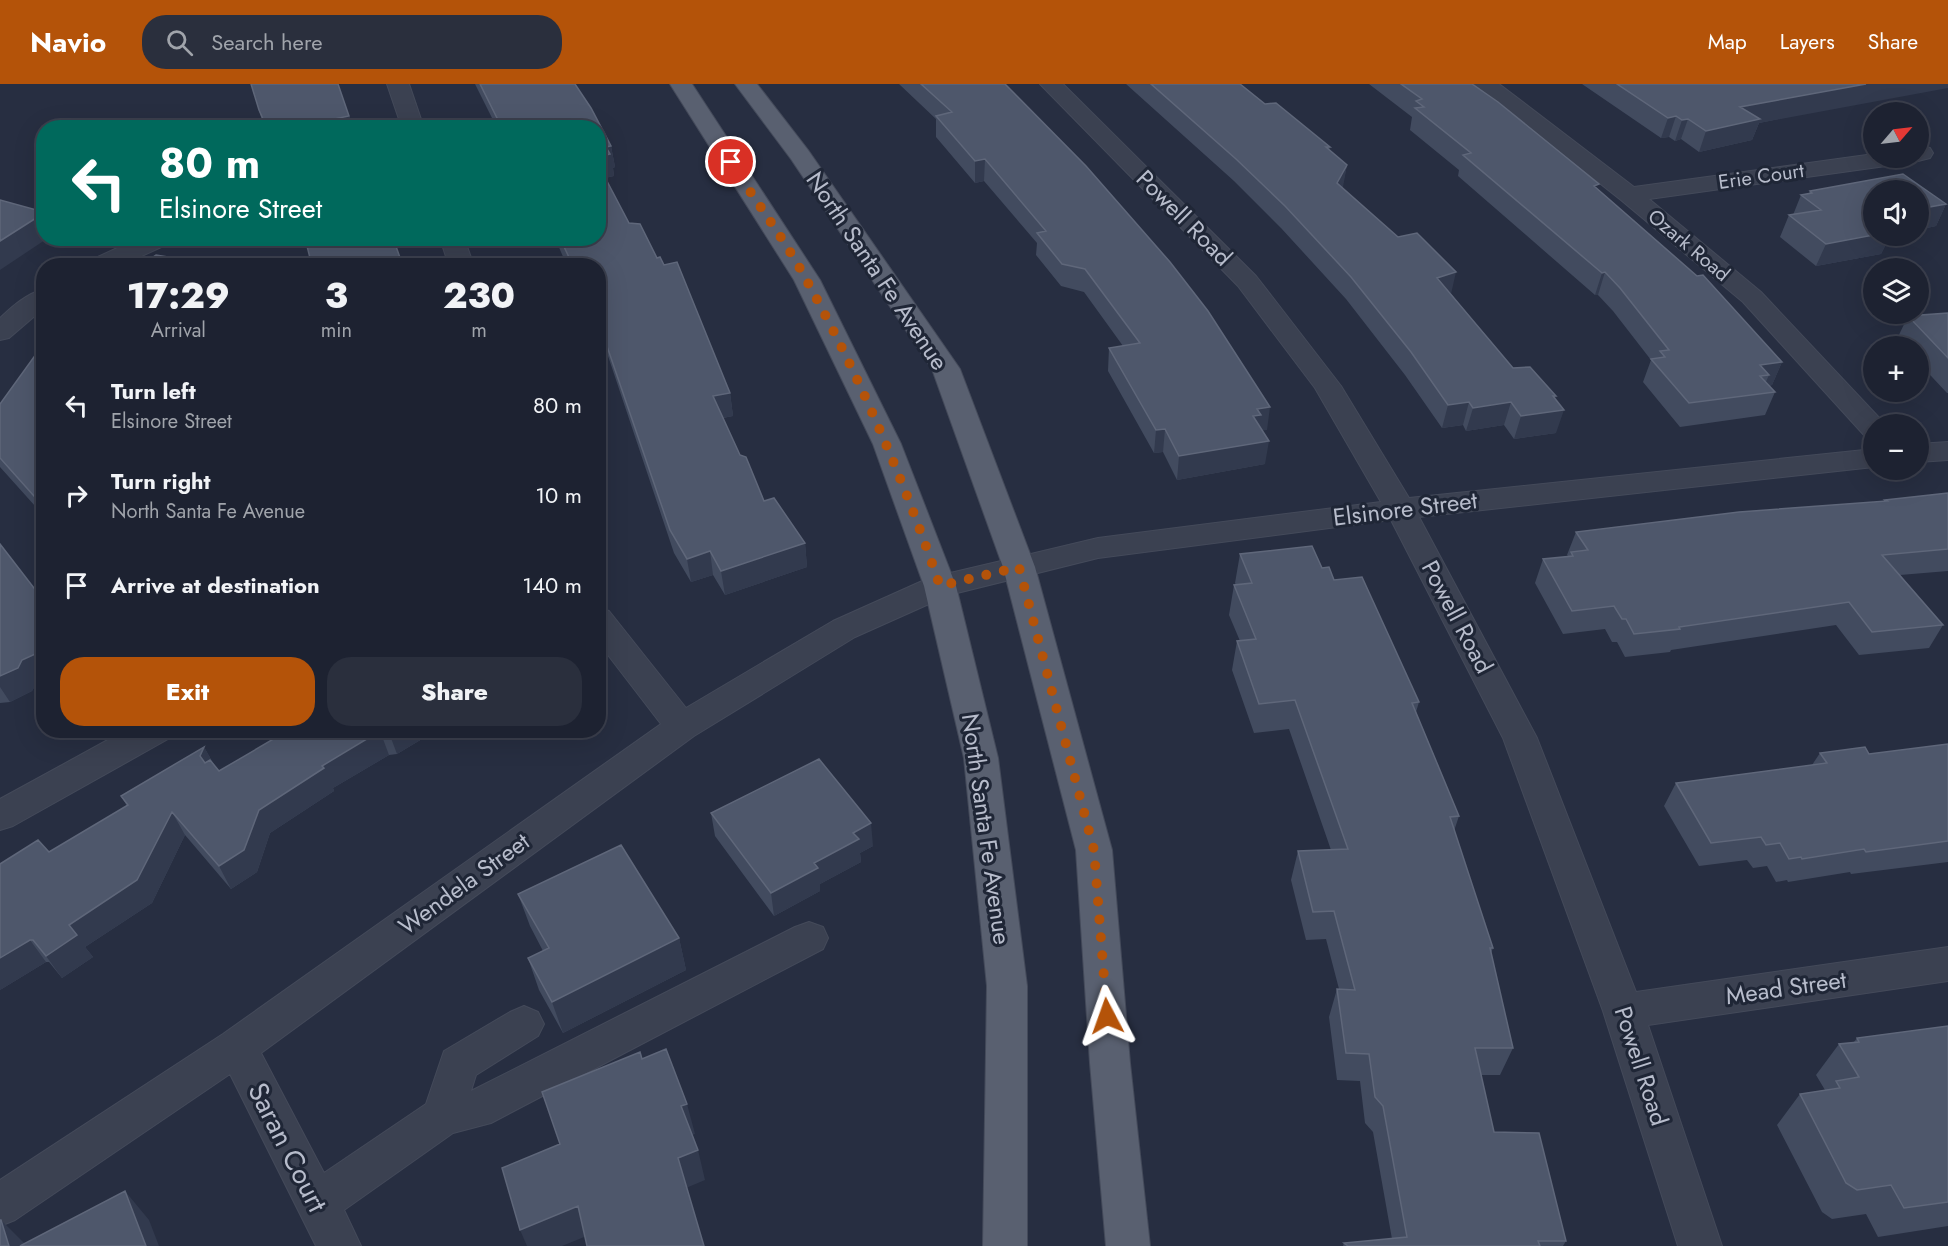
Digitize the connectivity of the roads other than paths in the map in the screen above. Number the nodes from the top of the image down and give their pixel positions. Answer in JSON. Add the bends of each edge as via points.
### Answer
{"nodes":[{"id":1,"x":398,"y":84,"type":"edge"},
{"id":2,"x":681,"y":84,"type":"edge"},
{"id":3,"x":746,"y":84,"type":"edge"},
{"id":4,"x":1051,"y":84,"type":"edge"},
{"id":5,"x":1485,"y":84,"type":"edge"},
{"id":6,"x":410,"y":120,"type":"edge"},
{"id":7,"x":1863,"y":162,"type":"edge"},
{"id":8,"x":1629,"y":195,"type":"junction"},
{"id":9,"x":143,"y":246,"type":"edge"},
{"id":10,"x":116,"y":258,"type":"edge"},
{"id":11,"x":36,"y":302,"type":"edge"},
{"id":12,"x":0,"y":332,"type":"edge"},
{"id":13,"x":1863,"y":417,"type":"edge"},
{"id":14,"x":1948,"y":451,"type":"edge"},
{"id":15,"x":1929,"y":452,"type":"edge"},
{"id":16,"x":1863,"y":459,"type":"edge"},
{"id":17,"x":1400,"y":509,"type":"junction"},
{"id":18,"x":1019,"y":567,"type":"junction"},
{"id":19,"x":940,"y":586,"type":"junction"},
{"id":20,"x":606,"y":629,"type":"edge"},
{"id":21,"x":682,"y":727,"type":"junction"},
{"id":22,"x":141,"y":738,"type":"edge"},
{"id":23,"x":0,"y":816,"type":"edge"},
{"id":24,"x":809,"y":938,"type":"dead end"},
{"id":25,"x":1948,"y":964,"type":"edge"},
{"id":26,"x":1623,"y":1011,"type":"junction"},
{"id":27,"x":524,"y":1024,"type":"dead end"},
{"id":28,"x":237,"y":1047,"type":"junction"},
{"id":29,"x":444,"y":1116,"type":"junction"},
{"id":30,"x":317,"y":1203,"type":"junction"},
{"id":31,"x":0,"y":1205,"type":"edge"},
{"id":32,"x":339,"y":1246,"type":"edge"},
{"id":33,"x":1005,"y":1246,"type":"edge"},
{"id":34,"x":1128,"y":1246,"type":"edge"},
{"id":35,"x":1700,"y":1246,"type":"edge"}],
"edges":[{"from":1,"to":6,"type":"street"},
{"from":2,"to":19,"type":"main road","name":"North Santa Fe Avenue","via":[[807,280],[888,444]]},
{"from":3,"to":18,"type":"main road","name":"North Santa Fe Avenue","via":[[946,369]]},
{"from":4,"to":17,"type":"street","name":"Powell Road","via":[[1246,281],[1327,386]]},
{"from":5,"to":8,"type":"street","name":"Ozark Road"},
{"from":7,"to":8,"type":"street","name":"Erie Court"},
{"from":8,"to":13,"type":"street","name":"Ozark Road","via":[[1752,297]]},
{"from":9,"to":10,"type":"street"},
{"from":11,"to":12,"type":"street"},
{"from":14,"to":15,"type":"street"},
{"from":16,"to":17,"type":"street","name":"Elsinore Street"},
{"from":17,"to":18,"type":"street","name":"Elsinore Street","via":[[1098,548]]},
{"from":17,"to":26,"type":"street","name":"Powell Road","via":[[1520,738]]},
{"from":18,"to":19,"type":"street","name":"Elsinore Street"},
{"from":18,"to":34,"type":"main road","name":"North Santa Fe Avenue","via":[[1094,850]]},
{"from":19,"to":21,"type":"street","name":"Wendela Street","via":[[844,629]]},
{"from":19,"to":33,"type":"main road","name":"North Santa Fe Avenue","via":[[981,758],[1007,986]]},
{"from":20,"to":21,"type":"street"},
{"from":21,"to":28,"type":"street","name":"Wendela Street"},
{"from":22,"to":23,"type":"street"},
{"from":24,"to":29,"type":"street","via":[[476,1110]]},
{"from":25,"to":26,"type":"street","name":"Mead Street"},
{"from":26,"to":35,"type":"street","name":"Powell Road"},
{"from":27,"to":29,"type":"street","via":[[458,1064]]},
{"from":28,"to":30,"type":"street","name":"Saran Court"},
{"from":28,"to":31,"type":"street","name":"Wendela Street"},
{"from":29,"to":30,"type":"street"},
{"from":30,"to":32,"type":"street","name":"Saran Court"}]}
